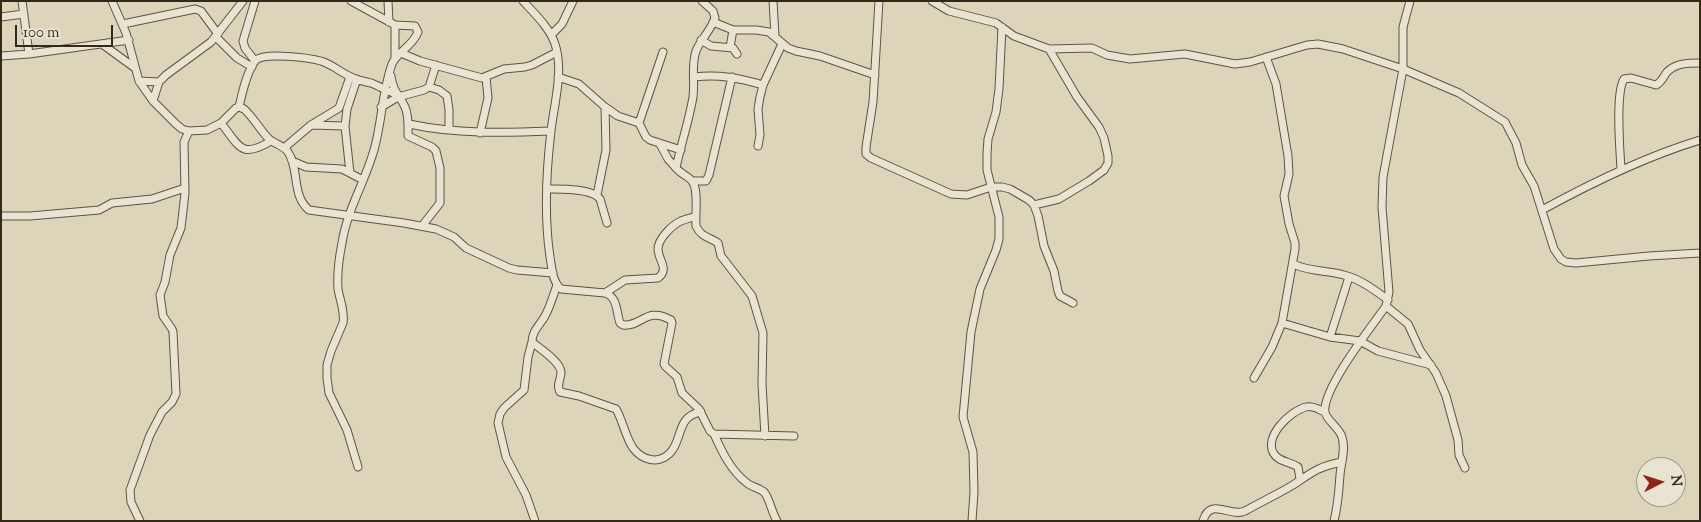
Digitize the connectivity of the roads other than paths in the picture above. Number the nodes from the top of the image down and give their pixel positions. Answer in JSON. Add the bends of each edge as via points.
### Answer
{"nodes":[{"id":1,"x":22,"y":1,"type":"edge"},
{"id":2,"x":112,"y":1,"type":"edge"},
{"id":3,"x":244,"y":1,"type":"edge"},
{"id":4,"x":256,"y":1,"type":"edge"},
{"id":5,"x":351,"y":1,"type":"edge"},
{"id":6,"x":388,"y":1,"type":"edge"},
{"id":7,"x":523,"y":1,"type":"edge"},
{"id":8,"x":573,"y":1,"type":"edge"},
{"id":9,"x":702,"y":1,"type":"edge"},
{"id":10,"x":773,"y":1,"type":"edge"},
{"id":11,"x":879,"y":1,"type":"edge"},
{"id":12,"x":932,"y":1,"type":"edge"},
{"id":13,"x":1410,"y":1,"type":"edge"},
{"id":14,"x":24,"y":14,"type":"junction"},
{"id":15,"x":1,"y":17,"type":"edge"},
{"id":16,"x":713,"y":22,"type":"junction"},
{"id":17,"x":392,"y":23,"type":"junction"},
{"id":18,"x":123,"y":24,"type":"junction"},
{"id":19,"x":1002,"y":27,"type":"junction"},
{"id":20,"x":733,"y":30,"type":"junction"},
{"id":21,"x":551,"y":35,"type":"junction"},
{"id":22,"x":217,"y":36,"type":"junction"},
{"id":23,"x":775,"y":36,"type":"junction"},
{"id":24,"x":129,"y":40,"type":"junction"},
{"id":25,"x":701,"y":40,"type":"junction"},
{"id":26,"x":102,"y":44,"type":"junction"},
{"id":27,"x":782,"y":44,"type":"junction"},
{"id":28,"x":730,"y":47,"type":"junction"},
{"id":29,"x":1049,"y":50,"type":"junction"},
{"id":30,"x":557,"y":52,"type":"junction"},
{"id":31,"x":663,"y":52,"type":"dead end"},
{"id":32,"x":29,"y":54,"type":"junction"},
{"id":33,"x":737,"y":54,"type":"dead end"},
{"id":34,"x":1,"y":56,"type":"edge"},
{"id":35,"x":398,"y":56,"type":"junction"},
{"id":36,"x":1266,"y":57,"type":"junction"},
{"id":37,"x":1700,"y":63,"type":"edge"},
{"id":38,"x":253,"y":64,"type":"junction"},
{"id":39,"x":436,"y":65,"type":"junction"},
{"id":40,"x":135,"y":68,"type":"junction"},
{"id":41,"x":1403,"y":69,"type":"junction"},
{"id":42,"x":390,"y":74,"type":"junction"},
{"id":43,"x":875,"y":75,"type":"junction"},
{"id":44,"x":558,"y":76,"type":"junction"},
{"id":45,"x":486,"y":77,"type":"junction"},
{"id":46,"x":694,"y":77,"type":"junction"},
{"id":47,"x":732,"y":77,"type":"junction"},
{"id":48,"x":353,"y":78,"type":"junction"},
{"id":49,"x":139,"y":81,"type":"junction"},
{"id":50,"x":159,"y":82,"type":"junction"},
{"id":51,"x":763,"y":85,"type":"junction"},
{"id":52,"x":429,"y":87,"type":"junction"},
{"id":53,"x":385,"y":89,"type":"junction"},
{"id":54,"x":397,"y":95,"type":"junction"},
{"id":55,"x":154,"y":102,"type":"junction"},
{"id":56,"x":239,"y":107,"type":"junction"},
{"id":57,"x":382,"y":107,"type":"junction"},
{"id":58,"x":604,"y":107,"type":"junction"},
{"id":59,"x":221,"y":122,"type":"junction"},
{"id":60,"x":409,"y":124,"type":"junction"},
{"id":61,"x":639,"y":124,"type":"junction"},
{"id":62,"x":310,"y":125,"type":"junction"},
{"id":63,"x":345,"y":126,"type":"junction"},
{"id":64,"x":449,"y":130,"type":"junction"},
{"id":65,"x":190,"y":131,"type":"junction"},
{"id":66,"x":551,"y":131,"type":"junction"},
{"id":67,"x":480,"y":133,"type":"junction"},
{"id":68,"x":1700,"y":140,"type":"edge"},
{"id":69,"x":271,"y":141,"type":"junction"},
{"id":70,"x":660,"y":144,"type":"junction"},
{"id":71,"x":758,"y":146,"type":"dead end"},
{"id":72,"x":284,"y":148,"type":"junction"},
{"id":73,"x":681,"y":150,"type":"junction"},
{"id":74,"x":292,"y":161,"type":"junction"},
{"id":75,"x":676,"y":168,"type":"junction"},
{"id":76,"x":1621,"y":170,"type":"junction"},
{"id":77,"x":350,"y":173,"type":"junction"},
{"id":78,"x":363,"y":180,"type":"junction"},
{"id":79,"x":692,"y":181,"type":"junction"},
{"id":80,"x":992,"y":187,"type":"junction"},
{"id":81,"x":186,"y":188,"type":"junction"},
{"id":82,"x":548,"y":189,"type":"junction"},
{"id":83,"x":597,"y":195,"type":"junction"},
{"id":84,"x":1034,"y":205,"type":"junction"},
{"id":85,"x":1542,"y":210,"type":"junction"},
{"id":86,"x":349,"y":215,"type":"junction"},
{"id":87,"x":1,"y":216,"type":"edge"},
{"id":88,"x":696,"y":216,"type":"junction"},
{"id":89,"x":607,"y":223,"type":"dead end"},
{"id":90,"x":422,"y":226,"type":"junction"},
{"id":91,"x":1700,"y":253,"type":"edge"},
{"id":92,"x":1293,"y":264,"type":"junction"},
{"id":93,"x":553,"y":273,"type":"junction"},
{"id":94,"x":1349,"y":277,"type":"junction"},
{"id":95,"x":557,"y":285,"type":"junction"},
{"id":96,"x":608,"y":295,"type":"junction"},
{"id":97,"x":1073,"y":303,"type":"dead end"},
{"id":98,"x":1387,"y":303,"type":"junction"},
{"id":99,"x":1282,"y":323,"type":"junction"},
{"id":100,"x":1330,"y":337,"type":"junction"},
{"id":101,"x":1360,"y":341,"type":"junction"},
{"id":102,"x":532,"y":342,"type":"junction"},
{"id":103,"x":1431,"y":365,"type":"junction"},
{"id":104,"x":1254,"y":378,"type":"dead end"},
{"id":105,"x":692,"y":402,"type":"junction"},
{"id":106,"x":701,"y":412,"type":"junction"},
{"id":107,"x":1325,"y":412,"type":"junction"},
{"id":108,"x":692,"y":414,"type":"junction"},
{"id":109,"x":714,"y":434,"type":"junction"},
{"id":110,"x":765,"y":436,"type":"junction"},
{"id":111,"x":794,"y":436,"type":"dead end"},
{"id":112,"x":1342,"y":462,"type":"junction"},
{"id":113,"x":358,"y":467,"type":"dead end"},
{"id":114,"x":1465,"y":468,"type":"dead end"},
{"id":115,"x":1300,"y":479,"type":"junction"},
{"id":116,"x":140,"y":521,"type":"edge"},
{"id":117,"x":535,"y":521,"type":"edge"},
{"id":118,"x":777,"y":521,"type":"edge"},
{"id":119,"x":972,"y":521,"type":"edge"},
{"id":120,"x":1202,"y":521,"type":"edge"},
{"id":121,"x":1334,"y":521,"type":"edge"}],
"edges":[{"from":1,"to":14,"type":"street"},
{"from":2,"to":18,"type":"street"},
{"from":3,"to":22,"type":"street"},
{"from":4,"to":38,"type":"street","via":[[243,41]]},
{"from":5,"to":17,"type":"street"},
{"from":6,"to":17,"type":"street","via":[[388,15]]},
{"from":7,"to":21,"type":"street"},
{"from":8,"to":21,"type":"street","via":[[562,24]]},
{"from":9,"to":16,"type":"street","via":[[714,11]]},
{"from":10,"to":23,"type":"street"},
{"from":11,"to":43,"type":"street"},
{"from":12,"to":19,"type":"street","via":[[948,11]]},
{"from":13,"to":41,"type":"street","via":[[1402,28]]},
{"from":14,"to":15,"type":"street"},
{"from":14,"to":32,"type":"street"},
{"from":16,"to":20,"type":"street"},
{"from":16,"to":25,"type":"street"},
{"from":17,"to":35,"type":"street"},
{"from":17,"to":35,"type":"street","via":[[415,26],[418,32]]},
{"from":18,"to":22,"type":"street","via":[[194,9],[202,11]]},
{"from":18,"to":24,"type":"street"},
{"from":19,"to":29,"type":"street","via":[[1014,36]]},
{"from":19,"to":80,"type":"street","via":[[999,89],[987,154]]},
{"from":20,"to":23,"type":"street","via":[[763,30]]},
{"from":20,"to":28,"type":"street"},
{"from":21,"to":30,"type":"street"},
{"from":22,"to":38,"type":"street","via":[[238,58]]},
{"from":22,"to":50,"type":"street"},
{"from":23,"to":27,"type":"street"},
{"from":24,"to":26,"type":"street"},
{"from":24,"to":40,"type":"street"},
{"from":25,"to":28,"type":"street","via":[[711,46]]},
{"from":25,"to":46,"type":"street","via":[[694,61]]},
{"from":26,"to":32,"type":"street"},
{"from":26,"to":40,"type":"street"},
{"from":27,"to":43,"type":"street"},
{"from":27,"to":51,"type":"street"},
{"from":28,"to":33,"type":"street"},
{"from":29,"to":36,"type":"street","via":[[1092,48],[1107,55],[1130,59],[1185,54],[1235,64]]},
{"from":29,"to":84,"type":"street","via":[[1099,127],[1107,148],[1108,163],[1104,170],[1073,192]]},
{"from":30,"to":44,"type":"street"},
{"from":30,"to":45,"type":"street","via":[[532,65],[504,68]]},
{"from":31,"to":61,"type":"street"},
{"from":32,"to":34,"type":"street"},
{"from":35,"to":39,"type":"street"},
{"from":35,"to":42,"type":"street"},
{"from":36,"to":41,"type":"street","via":[[1318,44],[1343,48]]},
{"from":36,"to":92,"type":"street","via":[[1276,84],[1288,156],[1289,174],[1284,196],[1295,244]]},
{"from":37,"to":76,"type":"street","via":[[1675,67],[1656,84],[1624,79],[1619,112]]},
{"from":38,"to":48,"type":"street","via":[[262,57],[307,58],[332,65]]},
{"from":38,"to":56,"type":"street"},
{"from":39,"to":45,"type":"street"},
{"from":39,"to":52,"type":"street"},
{"from":40,"to":49,"type":"street"},
{"from":41,"to":85,"type":"street","via":[[1459,93],[1505,122]]},
{"from":41,"to":98,"type":"street","via":[[1382,184]]},
{"from":42,"to":53,"type":"street"},
{"from":42,"to":54,"type":"street"},
{"from":43,"to":80,"type":"street","via":[[866,154],[951,194],[967,195]]},
{"from":44,"to":58,"type":"street","via":[[579,84]]},
{"from":44,"to":66,"type":"street"},
{"from":45,"to":67,"type":"street","via":[[488,98]]},
{"from":46,"to":47,"type":"street"},
{"from":46,"to":73,"type":"street"},
{"from":47,"to":51,"type":"street"},
{"from":47,"to":79,"type":"street","via":[[709,175],[706,180]]},
{"from":48,"to":53,"type":"street"},
{"from":48,"to":62,"type":"street","via":[[339,108]]},
{"from":48,"to":63,"type":"street"},
{"from":49,"to":50,"type":"street"},
{"from":49,"to":55,"type":"street"},
{"from":50,"to":55,"type":"street"},
{"from":51,"to":71,"type":"street","via":[[758,109]]},
{"from":52,"to":54,"type":"street"},
{"from":52,"to":64,"type":"street","via":[[446,96]]},
{"from":53,"to":54,"type":"street"},
{"from":53,"to":57,"type":"street"},
{"from":54,"to":57,"type":"street"},
{"from":54,"to":60,"type":"street"},
{"from":55,"to":65,"type":"street","via":[[182,129]]},
{"from":56,"to":59,"type":"street"},
{"from":56,"to":69,"type":"street","via":[[248,112]]},
{"from":57,"to":78,"type":"street","via":[[376,142]]},
{"from":58,"to":61,"type":"street"},
{"from":58,"to":83,"type":"street","via":[[606,150]]},
{"from":59,"to":65,"type":"street","via":[[208,130]]},
{"from":59,"to":69,"type":"street","via":[[245,150],[256,149]]},
{"from":60,"to":64,"type":"street"},
{"from":60,"to":90,"type":"street","via":[[408,136],[432,148],[440,168],[440,203]]},
{"from":61,"to":70,"type":"street","via":[[646,137]]},
{"from":62,"to":63,"type":"street"},
{"from":62,"to":72,"type":"street"},
{"from":63,"to":77,"type":"street"},
{"from":64,"to":67,"type":"street"},
{"from":65,"to":81,"type":"street","via":[[184,142]]},
{"from":66,"to":67,"type":"street"},
{"from":66,"to":82,"type":"street"},
{"from":68,"to":76,"type":"street"},
{"from":69,"to":72,"type":"street"},
{"from":70,"to":73,"type":"street"},
{"from":70,"to":75,"type":"street"},
{"from":72,"to":74,"type":"street"},
{"from":73,"to":75,"type":"street"},
{"from":74,"to":77,"type":"street","via":[[306,167],[332,168]]},
{"from":74,"to":86,"type":"street","via":[[303,205],[314,212]]},
{"from":75,"to":79,"type":"street"},
{"from":76,"to":85,"type":"street"},
{"from":77,"to":78,"type":"street"},
{"from":78,"to":86,"type":"street"},
{"from":79,"to":88,"type":"street"},
{"from":80,"to":84,"type":"street","via":[[1010,189]]},
{"from":80,"to":119,"type":"street","via":[[999,217],[999,239],[980,289],[971,332],[962,417],[973,452]]},
{"from":81,"to":87,"type":"street","via":[[152,199],[112,203],[96,211]]},
{"from":81,"to":116,"type":"street","via":[[181,228],[160,295],[163,316],[173,332],[176,394],[150,435],[130,490],[131,502]]},
{"from":82,"to":83,"type":"street"},
{"from":82,"to":93,"type":"street","via":[[546,223]]},
{"from":83,"to":89,"type":"street"},
{"from":84,"to":97,"type":"street","via":[[1058,291],[1060,296]]},
{"from":85,"to":91,"type":"street","via":[[1554,249],[1566,262]]},
{"from":86,"to":90,"type":"street"},
{"from":86,"to":113,"type":"street","via":[[338,276],[344,317],[327,364],[327,378],[329,393],[348,430]]},
{"from":88,"to":96,"type":"street","via":[[676,224],[660,243],[662,275],[625,280],[613,287]]},
{"from":88,"to":110,"type":"street","via":[[699,232],[718,242],[724,261],[747,288],[754,302],[763,333]]},
{"from":90,"to":93,"type":"street","via":[[446,233],[466,248],[509,268]]},
{"from":92,"to":94,"type":"street","via":[[1311,271]]},
{"from":92,"to":99,"type":"street"},
{"from":93,"to":95,"type":"street"},
{"from":94,"to":98,"type":"street","via":[[1374,290]]},
{"from":94,"to":100,"type":"street"},
{"from":95,"to":96,"type":"street","via":[[561,289]]},
{"from":95,"to":102,"type":"street"},
{"from":96,"to":105,"type":"street","via":[[615,302],[623,325],[653,314],[671,320],[664,364],[677,377],[682,393]]},
{"from":98,"to":101,"type":"street"},
{"from":98,"to":103,"type":"street","via":[[1408,324]]},
{"from":99,"to":100,"type":"street"},
{"from":99,"to":104,"type":"street"},
{"from":100,"to":101,"type":"street"},
{"from":101,"to":103,"type":"street","via":[[1378,351]]},
{"from":101,"to":107,"type":"street","via":[[1334,385]]},
{"from":102,"to":108,"type":"street","via":[[560,369],[560,392],[616,409],[626,436],[640,456],[647,460],[670,454],[681,428]]},
{"from":102,"to":117,"type":"street","via":[[524,390],[504,408],[498,423],[506,457]]},
{"from":103,"to":114,"type":"street","via":[[1446,396]]},
{"from":105,"to":106,"type":"street"},
{"from":105,"to":108,"type":"street"},
{"from":106,"to":108,"type":"street"},
{"from":106,"to":109,"type":"street"},
{"from":107,"to":112,"type":"street","via":[[1342,435]]},
{"from":107,"to":115,"type":"street","via":[[1306,407],[1284,421],[1275,432],[1273,452],[1279,459],[1298,467]]},
{"from":109,"to":110,"type":"street"},
{"from":109,"to":118,"type":"street","via":[[724,456],[739,476],[764,492]]},
{"from":110,"to":111,"type":"street"},
{"from":112,"to":115,"type":"street","via":[[1319,468]]},
{"from":112,"to":121,"type":"street"},
{"from":115,"to":120,"type":"street","via":[[1242,512],[1210,509]]}]}
